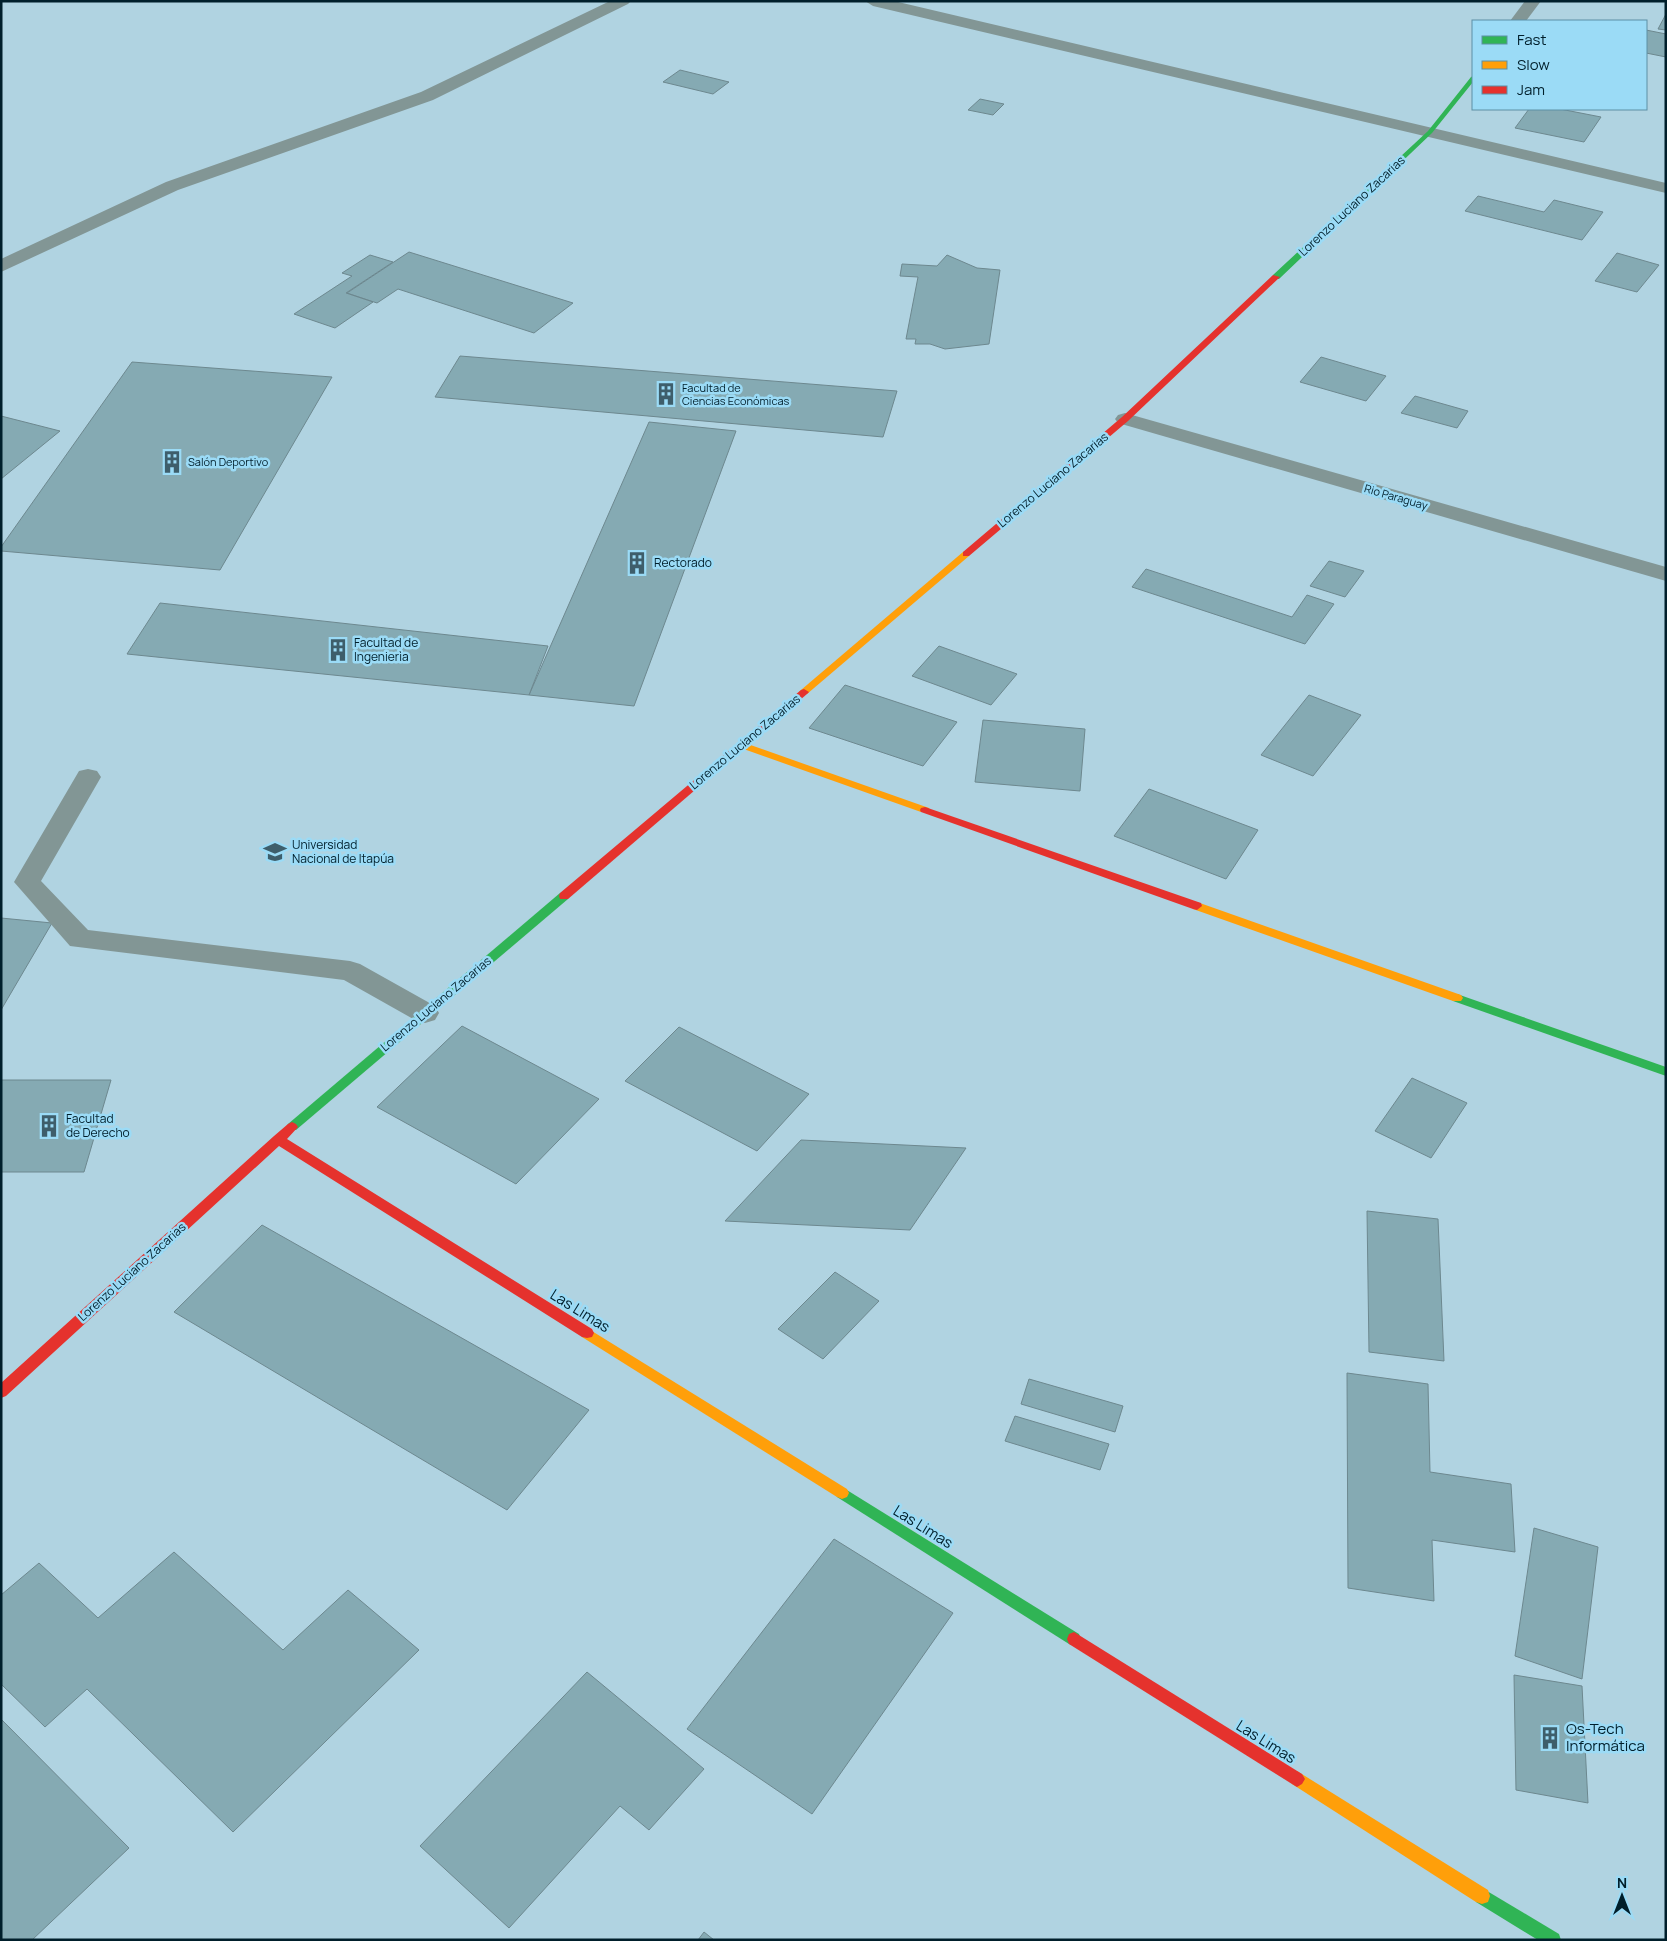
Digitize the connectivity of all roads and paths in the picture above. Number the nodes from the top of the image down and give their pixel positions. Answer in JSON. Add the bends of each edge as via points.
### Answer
{"nodes":[{"id":1,"x":623,"y":1,"type":"edge"},
{"id":2,"x":873,"y":1,"type":"edge"},
{"id":3,"x":1533,"y":1,"type":"edge"},
{"id":4,"x":1519,"y":20,"type":"edge"},
{"id":5,"x":1472,"y":79,"type":"edge"},
{"id":6,"x":1430,"y":132,"type":"junction"},
{"id":7,"x":1666,"y":188,"type":"edge"},
{"id":8,"x":1,"y":266,"type":"edge"},
{"id":9,"x":1125,"y":419,"type":"junction"},
{"id":10,"x":1666,"y":574,"type":"edge"},
{"id":11,"x":742,"y":745,"type":"junction"},
{"id":12,"x":88,"y":777,"type":"dead end"},
{"id":13,"x":425,"y":1013,"type":"junction"},
{"id":14,"x":1666,"y":1072,"type":"edge"},
{"id":15,"x":278,"y":1139,"type":"junction"},
{"id":16,"x":1,"y":1392,"type":"edge"},
{"id":17,"x":1553,"y":1940,"type":"edge"}],
"edges":[{"from":1,"to":8,"type":"street","via":[[427,96],[172,186]]},
{"from":2,"to":6,"type":"street"},
{"from":3,"to":4,"type":"street"},
{"from":5,"to":6,"type":"street","name":"Lorenzo Luciano Zacarias"},
{"from":6,"to":7,"type":"street"},
{"from":6,"to":9,"type":"street","name":"Lorenzo Luciano Zacarias"},
{"from":9,"to":10,"type":"street","name":"Rio Paraguay"},
{"from":9,"to":11,"type":"street","name":"Lorenzo Luciano Zacarias"},
{"from":11,"to":13,"type":"street","name":"Lorenzo Luciano Zacarias"},
{"from":11,"to":14,"type":"street"},
{"from":12,"to":13,"type":"street","via":[[27,882],[80,939],[350,972]]},
{"from":13,"to":15,"type":"street","name":"Lorenzo Luciano Zacarias"},
{"from":15,"to":16,"type":"street","name":"Lorenzo Luciano Zacarias"},
{"from":15,"to":17,"type":"street","name":"Las Limas"}]}
